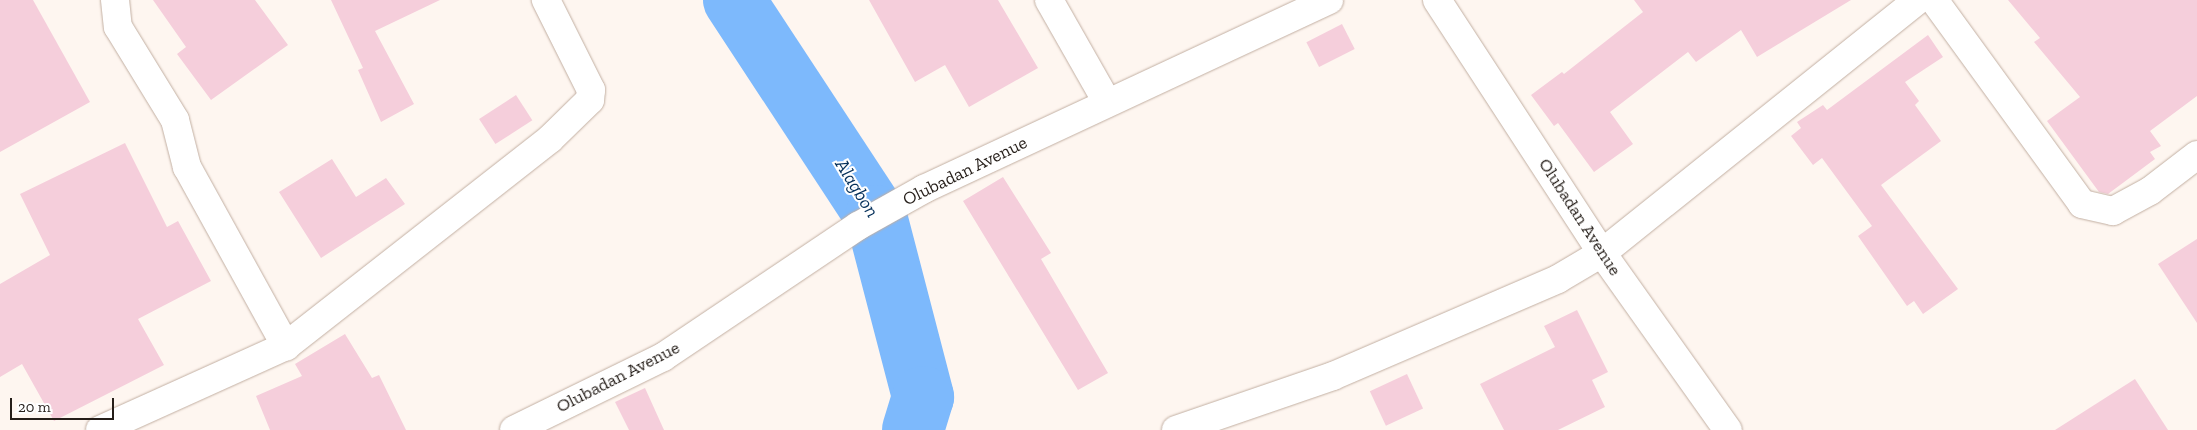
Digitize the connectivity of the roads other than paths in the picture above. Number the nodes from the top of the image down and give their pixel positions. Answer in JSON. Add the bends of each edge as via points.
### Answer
{"nodes":[{"id":1,"x":115,"y":0,"type":"edge"},
{"id":2,"x":546,"y":0,"type":"edge"},
{"id":3,"x":1049,"y":0,"type":"edge"},
{"id":4,"x":1329,"y":0,"type":"edge"},
{"id":5,"x":1437,"y":0,"type":"edge"},
{"id":6,"x":1918,"y":0,"type":"edge"},
{"id":7,"x":1934,"y":0,"type":"edge"},
{"id":8,"x":1107,"y":102,"type":"junction"},
{"id":9,"x":2197,"y":155,"type":"edge"},
{"id":10,"x":1602,"y":253,"type":"junction"},
{"id":11,"x":286,"y":346,"type":"junction"},
{"id":12,"x":100,"y":430,"type":"edge"},
{"id":13,"x":514,"y":430,"type":"edge"},
{"id":14,"x":1176,"y":430,"type":"edge"},
{"id":15,"x":1728,"y":430,"type":"edge"}],
"edges":[{"from":1,"to":11,"type":"street","via":[[118,27],[176,120],[187,168]]},
{"from":2,"to":11,"type":"street","via":[[591,90],[590,100],[550,139]]},
{"from":3,"to":8,"type":"street"},
{"from":4,"to":8,"type":"street","name":"Olubadan Avenue"},
{"from":5,"to":10,"type":"street","name":"Olubadan Avenue"},
{"from":6,"to":10,"type":"street"},
{"from":7,"to":9,"type":"street","via":[[2082,204],[2113,211],[2150,190]]},
{"from":8,"to":13,"type":"street","name":"Olubadan Avenue","via":[[924,189],[858,226],[663,357]]},
{"from":10,"to":14,"type":"street","via":[[1558,279],[1333,376]]},
{"from":10,"to":15,"type":"street","name":"Olubadan Avenue"},
{"from":11,"to":12,"type":"street"}]}
